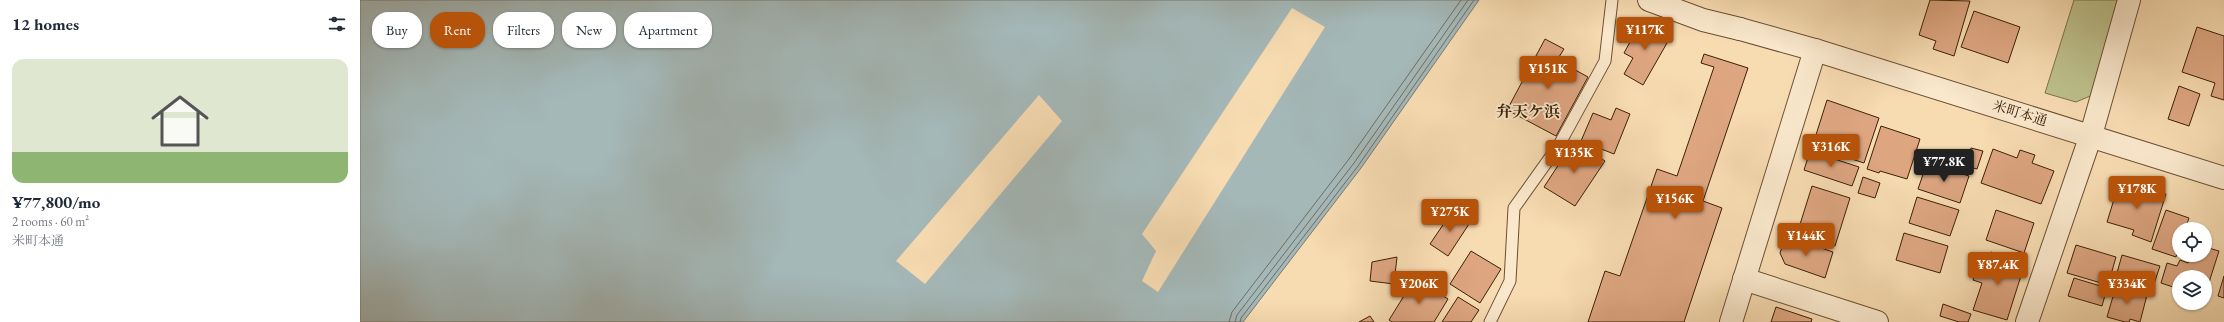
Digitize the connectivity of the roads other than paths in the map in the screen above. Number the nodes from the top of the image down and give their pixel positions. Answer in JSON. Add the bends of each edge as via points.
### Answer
{"nodes":[{"id":1,"x":1612,"y":0,"type":"edge"},
{"id":2,"x":1649,"y":0,"type":"edge"},
{"id":3,"x":2129,"y":0,"type":"edge"},
{"id":4,"x":1815,"y":50,"type":"junction"},
{"id":5,"x":2091,"y":135,"type":"junction"},
{"id":6,"x":2224,"y":178,"type":"edge"},
{"id":7,"x":1744,"y":279,"type":"junction"},
{"id":8,"x":1490,"y":322,"type":"edge"},
{"id":9,"x":1731,"y":322,"type":"edge"},
{"id":10,"x":1877,"y":322,"type":"edge"},
{"id":11,"x":2027,"y":322,"type":"edge"}],
"edges":[{"from":1,"to":8,"type":"lane","via":[[1605,61],[1559,145],[1514,208],[1510,281]]},
{"from":2,"to":4,"type":"street","name":"米町本通","via":[[1703,20]]},
{"from":3,"to":5,"type":"street"},
{"from":4,"to":5,"type":"street","name":"米町本通"},
{"from":4,"to":7,"type":"street"},
{"from":5,"to":6,"type":"street","name":"米町本通"},
{"from":5,"to":11,"type":"street"},
{"from":7,"to":9,"type":"street"},
{"from":7,"to":10,"type":"street"}]}
